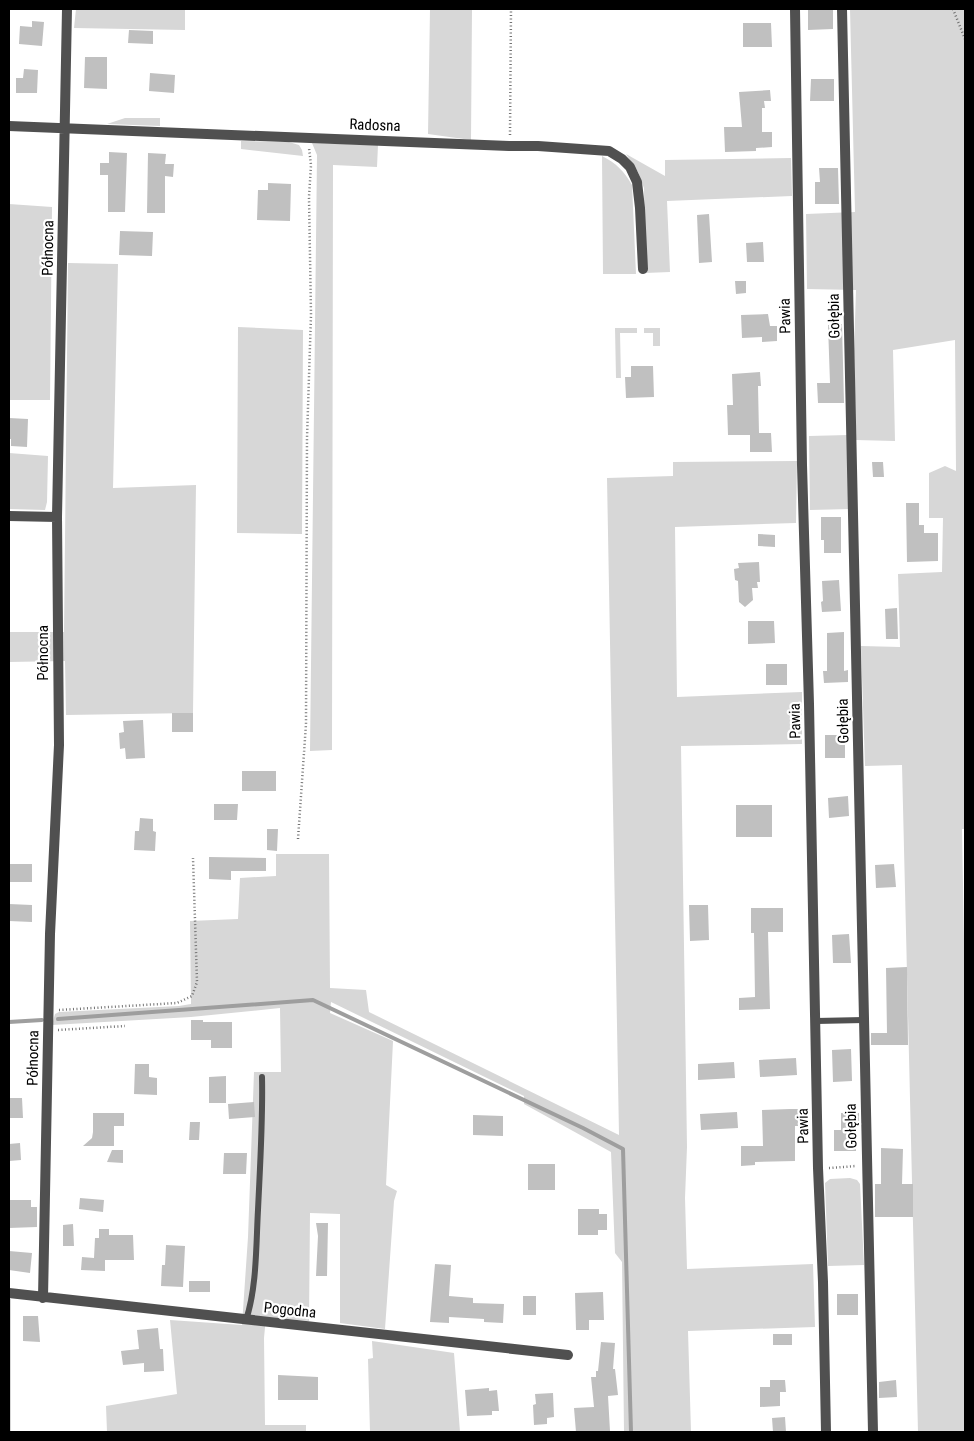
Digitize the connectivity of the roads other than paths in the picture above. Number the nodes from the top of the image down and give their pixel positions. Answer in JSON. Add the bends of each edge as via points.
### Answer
{"nodes":[{"id":1,"x":67,"y":9,"type":"edge"},
{"id":2,"x":795,"y":9,"type":"edge"},
{"id":3,"x":842,"y":9,"type":"edge"},
{"id":4,"x":9,"y":126,"type":"edge"},
{"id":5,"x":65,"y":129,"type":"junction"},
{"id":6,"x":643,"y":269,"type":"dead end"},
{"id":7,"x":9,"y":516,"type":"edge"},
{"id":8,"x":57,"y":517,"type":"junction"},
{"id":9,"x":864,"y":1020,"type":"junction"},
{"id":10,"x":816,"y":1021,"type":"junction"},
{"id":11,"x":262,"y":1077,"type":"dead end"},
{"id":12,"x":9,"y":1293,"type":"edge"},
{"id":13,"x":43,"y":1298,"type":"junction"},
{"id":14,"x":246,"y":1320,"type":"junction"},
{"id":15,"x":568,"y":1355,"type":"dead end"},
{"id":16,"x":826,"y":1432,"type":"edge"},
{"id":17,"x":873,"y":1432,"type":"edge"}],
"edges":[{"from":1,"to":5,"type":"street","name":"Północna"},
{"from":2,"to":10,"type":"street","name":"Pawia"},
{"from":3,"to":9,"type":"street","name":"Gołębia"},
{"from":4,"to":5,"type":"street","name":"Radosna"},
{"from":5,"to":6,"type":"street","name":"Radosna","via":[[609,151],[622,159],[637,182]]},
{"from":5,"to":8,"type":"street","name":"Północna"},
{"from":7,"to":8,"type":"street"},
{"from":8,"to":13,"type":"street","name":"Północna","via":[[59,745],[50,934]]},
{"from":9,"to":10,"type":"lane"},
{"from":9,"to":17,"type":"street","name":"Gołębia"},
{"from":10,"to":16,"type":"street","name":"Pawia"},
{"from":11,"to":14,"type":"lane","via":[[256,1239]]},
{"from":12,"to":13,"type":"street","name":"Pogodna"},
{"from":13,"to":14,"type":"street","name":"Pogodna"},
{"from":14,"to":15,"type":"street","name":"Pogodna"}]}
